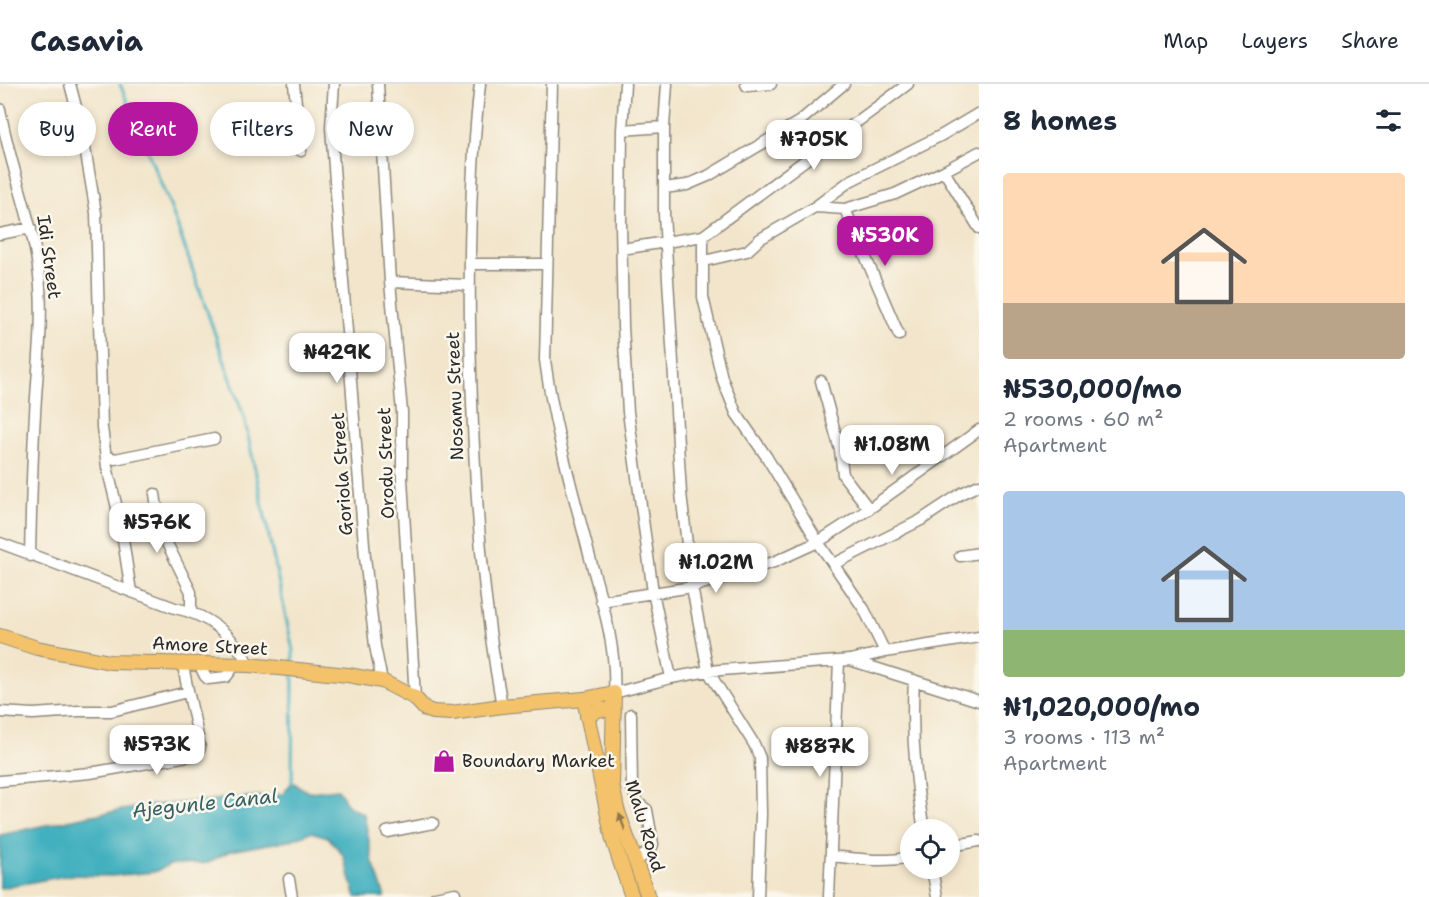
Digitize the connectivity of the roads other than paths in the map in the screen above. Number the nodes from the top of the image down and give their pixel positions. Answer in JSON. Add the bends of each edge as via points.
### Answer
{"nodes":[{"id":1,"x":70,"y":84,"type":"edge"},
{"id":2,"x":294,"y":84,"type":"edge"},
{"id":3,"x":334,"y":84,"type":"edge"},
{"id":4,"x":378,"y":84,"type":"edge"},
{"id":5,"x":480,"y":84,"type":"edge"},
{"id":6,"x":552,"y":84,"type":"edge"},
{"id":7,"x":625,"y":84,"type":"edge"},
{"id":8,"x":667,"y":84,"type":"edge"},
{"id":9,"x":746,"y":84,"type":"edge"},
{"id":10,"x":771,"y":84,"type":"edge"},
{"id":11,"x":844,"y":84,"type":"edge"},
{"id":12,"x":908,"y":84,"type":"edge"},
{"id":13,"x":296,"y":102,"type":"edge"},
{"id":14,"x":0,"y":109,"type":"edge"},
{"id":15,"x":979,"y":113,"type":"edge"},
{"id":16,"x":664,"y":127,"type":"junction"},
{"id":17,"x":622,"y":130,"type":"junction"},
{"id":18,"x":979,"y":152,"type":"edge"},
{"id":19,"x":944,"y":171,"type":"junction"},
{"id":20,"x":664,"y":188,"type":"junction"},
{"id":21,"x":815,"y":207,"type":"junction"},
{"id":22,"x":845,"y":209,"type":"junction"},
{"id":23,"x":31,"y":228,"type":"junction"},
{"id":24,"x":979,"y":228,"type":"edge"},
{"id":25,"x":0,"y":234,"type":"edge"},
{"id":26,"x":703,"y":236,"type":"junction"},
{"id":27,"x":667,"y":242,"type":"junction"},
{"id":28,"x":622,"y":249,"type":"junction"},
{"id":29,"x":704,"y":261,"type":"junction"},
{"id":30,"x":470,"y":264,"type":"junction"},
{"id":31,"x":546,"y":264,"type":"junction"},
{"id":32,"x":390,"y":282,"type":"junction"},
{"id":33,"x":468,"y":285,"type":"junction"},
{"id":34,"x":899,"y":335,"type":"dead end"},
{"id":35,"x":821,"y":381,"type":"dead end"},
{"id":36,"x":979,"y":430,"type":"edge"},
{"id":37,"x":213,"y":439,"type":"dead end"},
{"id":38,"x":106,"y":456,"type":"junction"},
{"id":39,"x":979,"y":485,"type":"edge"},
{"id":40,"x":155,"y":494,"type":"dead end"},
{"id":41,"x":869,"y":509,"type":"junction"},
{"id":42,"x":818,"y":542,"type":"junction"},
{"id":43,"x":0,"y":543,"type":"edge"},
{"id":44,"x":979,"y":553,"type":"edge"},
{"id":45,"x":30,"y":556,"type":"junction"},
{"id":46,"x":960,"y":556,"type":"dead end"},
{"id":47,"x":834,"y":564,"type":"junction"},
{"id":48,"x":692,"y":587,"type":"junction"},
{"id":49,"x":131,"y":592,"type":"junction"},
{"id":50,"x":653,"y":592,"type":"junction"},
{"id":51,"x":601,"y":601,"type":"junction"},
{"id":52,"x":191,"y":611,"type":"junction"},
{"id":53,"x":0,"y":636,"type":"edge"},
{"id":54,"x":979,"y":637,"type":"edge"},
{"id":55,"x":885,"y":652,"type":"junction"},
{"id":56,"x":844,"y":660,"type":"junction"},
{"id":57,"x":183,"y":664,"type":"junction"},
{"id":58,"x":249,"y":665,"type":"junction"},
{"id":59,"x":708,"y":671,"type":"junction"},
{"id":60,"x":672,"y":678,"type":"junction"},
{"id":61,"x":914,"y":680,"type":"junction"},
{"id":62,"x":382,"y":681,"type":"junction"},
{"id":63,"x":614,"y":689,"type":"junction"},
{"id":64,"x":187,"y":692,"type":"junction"},
{"id":65,"x":416,"y":698,"type":"junction"},
{"id":66,"x":584,"y":699,"type":"junction"},
{"id":67,"x":979,"y":701,"type":"edge"},
{"id":68,"x":502,"y":706,"type":"junction"},
{"id":69,"x":614,"y":711,"type":"junction"},
{"id":70,"x":0,"y":712,"type":"edge"},
{"id":71,"x":631,"y":714,"type":"dead end"},
{"id":72,"x":587,"y":717,"type":"junction"},
{"id":73,"x":612,"y":745,"type":"junction"},
{"id":74,"x":633,"y":751,"type":"junction"},
{"id":75,"x":0,"y":781,"type":"edge"},
{"id":76,"x":922,"y":819,"type":"edge"},
{"id":77,"x":433,"y":823,"type":"dead end"},
{"id":78,"x":387,"y":832,"type":"dead end"},
{"id":79,"x":979,"y":841,"type":"edge"},
{"id":80,"x":960,"y":844,"type":"edge"},
{"id":81,"x":832,"y":856,"type":"junction"},
{"id":82,"x":900,"y":859,"type":"edge"},
{"id":83,"x":637,"y":861,"type":"junction"},
{"id":84,"x":289,"y":879,"type":"dead end"},
{"id":85,"x":934,"y":879,"type":"edge"},
{"id":86,"x":455,"y":893,"type":"dead end"},
{"id":87,"x":292,"y":897,"type":"edge"},
{"id":88,"x":435,"y":897,"type":"edge"},
{"id":89,"x":632,"y":897,"type":"edge"},
{"id":90,"x":648,"y":897,"type":"edge"},
{"id":91,"x":758,"y":897,"type":"edge"},
{"id":92,"x":829,"y":897,"type":"edge"},
{"id":93,"x":937,"y":897,"type":"edge"}],
"edges":[{"from":1,"to":38,"type":"street","via":[[96,213]]},
{"from":2,"to":13,"type":"street"},
{"from":3,"to":62,"type":"street","name":"Goriola Street","via":[[331,127],[365,557]]},
{"from":4,"to":32,"type":"street","name":"Orodu Street"},
{"from":5,"to":30,"type":"street","name":"Nosamu Street","via":[[474,135]]},
{"from":6,"to":31,"type":"street"},
{"from":7,"to":17,"type":"street"},
{"from":8,"to":16,"type":"street"},
{"from":9,"to":10,"type":"street"},
{"from":11,"to":20,"type":"street","via":[[800,121],[708,177]]},
{"from":12,"to":26,"type":"street"},
{"from":14,"to":23,"type":"street","name":"Idi Street"},
{"from":15,"to":21,"type":"street","via":[[850,181]]},
{"from":16,"to":17,"type":"street"},
{"from":16,"to":20,"type":"street"},
{"from":17,"to":28,"type":"street"},
{"from":18,"to":19,"type":"street"},
{"from":19,"to":22,"type":"street","via":[[895,194]]},
{"from":19,"to":24,"type":"street"},
{"from":20,"to":27,"type":"street"},
{"from":21,"to":22,"type":"street"},
{"from":21,"to":29,"type":"street","via":[[760,239],[747,251]]},
{"from":22,"to":34,"type":"street"},
{"from":23,"to":25,"type":"street"},
{"from":23,"to":45,"type":"street","name":"Idi Street","via":[[40,287]]},
{"from":26,"to":27,"type":"street"},
{"from":26,"to":29,"type":"street"},
{"from":27,"to":28,"type":"street"},
{"from":27,"to":48,"type":"street","via":[[681,494]]},
{"from":28,"to":50,"type":"street","via":[[628,412]]},
{"from":29,"to":42,"type":"street","via":[[703,297],[722,378],[736,412]]},
{"from":30,"to":31,"type":"street"},
{"from":30,"to":33,"type":"street","name":"Nosamu Street"},
{"from":31,"to":51,"type":"street","via":[[545,360],[551,403]]},
{"from":32,"to":33,"type":"street"},
{"from":32,"to":65,"type":"street","name":"Orodu Street","via":[[402,412],[402,479]]},
{"from":33,"to":68,"type":"street","name":"Nosamu Street","via":[[477,520],[491,647]]},
{"from":35,"to":41,"type":"street","via":[[843,475]]},
{"from":36,"to":41,"type":"street"},
{"from":37,"to":38,"type":"street","via":[[115,459]]},
{"from":38,"to":49,"type":"street"},
{"from":39,"to":47,"type":"street"},
{"from":40,"to":52,"type":"street","via":[[160,529],[191,592]]},
{"from":41,"to":42,"type":"street"},
{"from":42,"to":47,"type":"street"},
{"from":42,"to":48,"type":"street","via":[[774,562]]},
{"from":43,"to":45,"type":"street"},
{"from":44,"to":46,"type":"street"},
{"from":45,"to":49,"type":"street"},
{"from":47,"to":55,"type":"street","via":[[864,609]]},
{"from":48,"to":50,"type":"street"},
{"from":48,"to":59,"type":"street"},
{"from":49,"to":52,"type":"street"},
{"from":50,"to":51,"type":"street"},
{"from":50,"to":60,"type":"street"},
{"from":51,"to":63,"type":"street","via":[[614,662]]},
{"from":52,"to":58,"type":"street","via":[[218,626],[240,648]]},
{"from":53,"to":57,"type":"main road","name":"Amore Street","via":[[37,648],[110,662]]},
{"from":54,"to":55,"type":"street"},
{"from":55,"to":56,"type":"street"},
{"from":56,"to":59,"type":"street"},
{"from":56,"to":61,"type":"street"},
{"from":56,"to":81,"type":"street"},
{"from":57,"to":58,"type":"main road","name":"Amore Street"},
{"from":57,"to":64,"type":"street"},
{"from":58,"to":62,"type":"main road","name":"Amore Street"},
{"from":59,"to":60,"type":"street"},
{"from":59,"to":91,"type":"street","via":[[760,758]]},
{"from":60,"to":63,"type":"street"},
{"from":61,"to":67,"type":"street"},
{"from":61,"to":76,"type":"street","via":[[912,710]]},
{"from":62,"to":65,"type":"main road","name":"Amore Street"},
{"from":63,"to":66,"type":"main road","name":"Amore Street"},
{"from":63,"to":69,"type":"main road","name":"Malu Road"},
{"from":64,"to":70,"type":"street","via":[[112,711]]},
{"from":64,"to":75,"type":"street","via":[[200,748],[196,753],[90,773]]},
{"from":65,"to":68,"type":"main road","name":"Amore Street","via":[[432,712]]},
{"from":66,"to":68,"type":"main road","name":"Amore Street"},
{"from":66,"to":72,"type":"main road","name":"Malu Road"},
{"from":69,"to":72,"type":"main road","via":[[599,709]]},
{"from":69,"to":73,"type":"main road","name":"Malu Road"},
{"from":71,"to":74,"type":"street"},
{"from":72,"to":89,"type":"main road","name":"Malu Road","via":[[613,840]]},
{"from":73,"to":74,"type":"street"},
{"from":83,"to":73,"type":"main road","name":"Malu Road","one_way":true,"via":[[617,809],[612,785]]},
{"from":74,"to":83,"type":"street","via":[[632,788],[638,803],[647,810],[653,844]]},
{"from":77,"to":78,"type":"street"},
{"from":79,"to":80,"type":"street"},
{"from":81,"to":82,"type":"street","via":[[870,861]]},
{"from":81,"to":92,"type":"street"},
{"from":83,"to":90,"type":"main road","name":"Malu Road"},
{"from":84,"to":87,"type":"street"},
{"from":85,"to":93,"type":"street"},
{"from":86,"to":88,"type":"street"}]}
